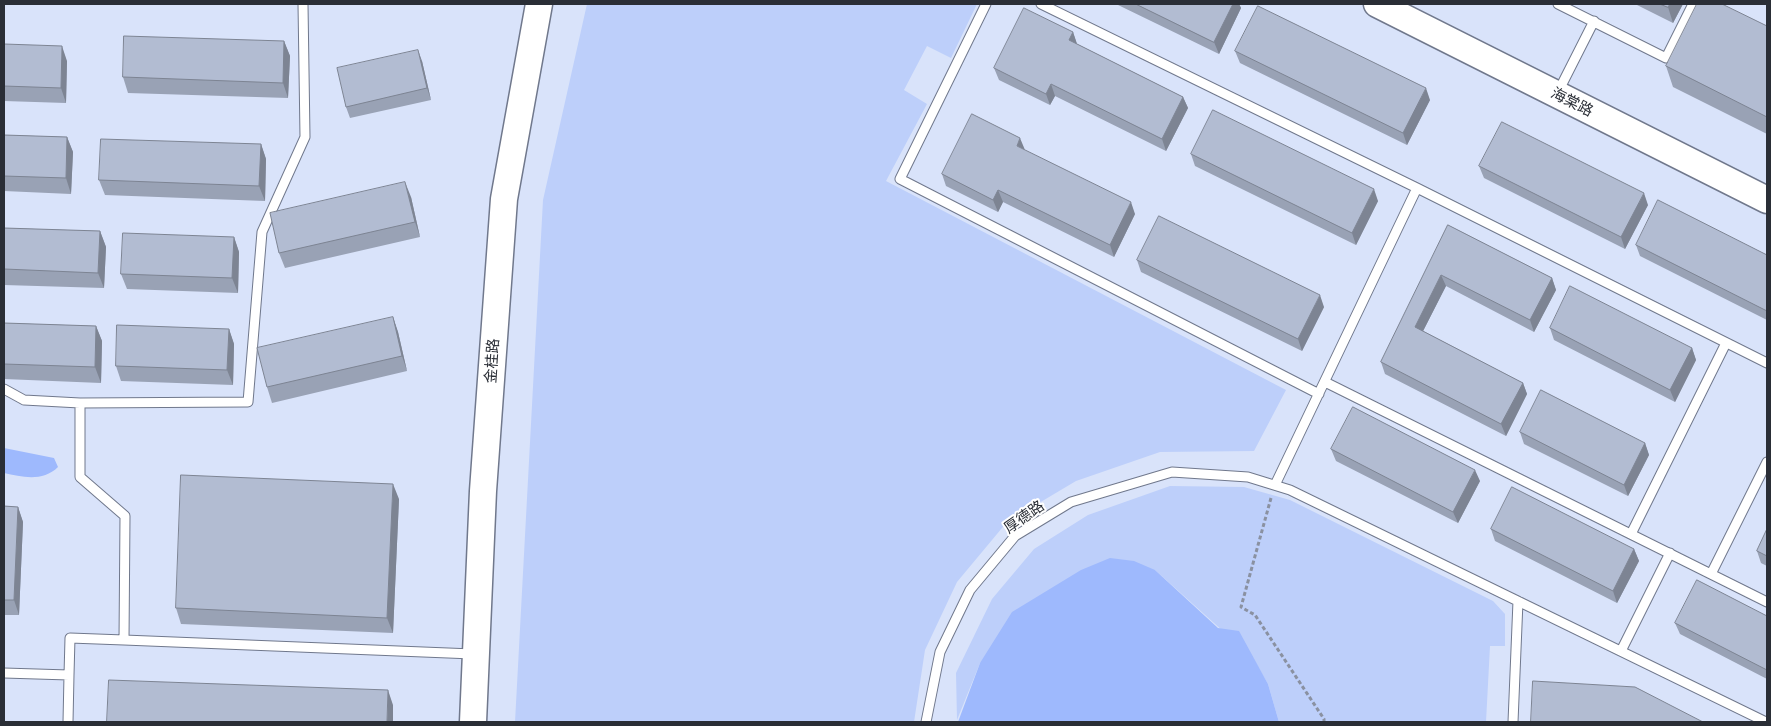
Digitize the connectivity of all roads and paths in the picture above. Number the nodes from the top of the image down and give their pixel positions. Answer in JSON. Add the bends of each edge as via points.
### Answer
{"nodes":[{"id":1,"x":303,"y":4,"type":"edge"},
{"id":2,"x":539,"y":4,"type":"edge"},
{"id":3,"x":986,"y":4,"type":"edge"},
{"id":4,"x":1041,"y":4,"type":"edge"},
{"id":5,"x":1377,"y":4,"type":"edge"},
{"id":6,"x":1558,"y":4,"type":"edge"},
{"id":7,"x":1693,"y":4,"type":"edge"},
{"id":8,"x":1594,"y":22,"type":"junction"},
{"id":9,"x":1557,"y":94,"type":"junction"},
{"id":10,"x":1417,"y":188,"type":"junction"},
{"id":11,"x":1767,"y":200,"type":"edge"},
{"id":12,"x":1726,"y":342,"type":"junction"},
{"id":13,"x":1767,"y":363,"type":"edge"},
{"id":14,"x":1325,"y":382,"type":"junction"},
{"id":15,"x":4,"y":389,"type":"edge"},
{"id":16,"x":1319,"y":394,"type":"junction"},
{"id":17,"x":80,"y":403,"type":"junction"},
{"id":18,"x":1767,"y":462,"type":"edge"},
{"id":19,"x":1275,"y":485,"type":"junction"},
{"id":20,"x":1632,"y":534,"type":"junction"},
{"id":21,"x":1670,"y":553,"type":"junction"},
{"id":22,"x":1711,"y":574,"type":"junction"},
{"id":23,"x":1518,"y":601,"type":"junction"},
{"id":24,"x":1767,"y":602,"type":"edge"},
{"id":25,"x":124,"y":640,"type":"junction"},
{"id":26,"x":1621,"y":652,"type":"junction"},
{"id":27,"x":476,"y":654,"type":"junction"},
{"id":28,"x":4,"y":673,"type":"edge"},
{"id":29,"x":69,"y":675,"type":"junction"},
{"id":30,"x":68,"y":722,"type":"edge"},
{"id":31,"x":473,"y":722,"type":"edge"},
{"id":32,"x":926,"y":722,"type":"edge"},
{"id":33,"x":1324,"y":722,"type":"edge"},
{"id":34,"x":1513,"y":722,"type":"edge"},
{"id":35,"x":1766,"y":722,"type":"edge"}],
"edges":[{"from":1,"to":17,"type":"lane","via":[[305,137],[262,232],[248,402]]},
{"from":2,"to":27,"type":"street","name":"金桂路","via":[[504,199],[483,491]]},
{"from":3,"to":16,"type":"lane","via":[[900,179]]},
{"from":4,"to":10,"type":"lane"},
{"from":5,"to":9,"type":"street","name":"海棠路"},
{"from":6,"to":8,"type":"lane"},
{"from":7,"to":8,"type":"lane","via":[[1666,58]]},
{"from":8,"to":9,"type":"lane"},
{"from":9,"to":11,"type":"street","name":"海棠路"},
{"from":10,"to":12,"type":"lane"},
{"from":10,"to":14,"type":"lane"},
{"from":12,"to":13,"type":"lane"},
{"from":12,"to":20,"type":"lane"},
{"from":14,"to":16,"type":"lane"},
{"from":14,"to":20,"type":"lane"},
{"from":15,"to":17,"type":"lane","via":[[24,400]]},
{"from":16,"to":19,"type":"lane"},
{"from":17,"to":25,"type":"lane","via":[[80,477],[125,516]]},
{"from":18,"to":22,"type":"lane"},
{"from":19,"to":23,"type":"lane","name":"厚德路"},
{"from":19,"to":32,"type":"lane","name":"厚德路","via":[[1248,477],[1172,472],[1071,502],[1015,536],[970,590],[944,643]]},
{"from":19,"to":33,"type":"path","via":[[1241,607],[1255,615]]},
{"from":20,"to":21,"type":"lane"},
{"from":21,"to":22,"type":"lane"},
{"from":21,"to":26,"type":"lane"},
{"from":22,"to":24,"type":"lane"},
{"from":23,"to":26,"type":"lane","name":"厚德路"},
{"from":23,"to":34,"type":"lane"},
{"from":25,"to":27,"type":"lane"},
{"from":25,"to":29,"type":"lane","via":[[70,638]]},
{"from":26,"to":35,"type":"lane","name":"厚德路"},
{"from":27,"to":31,"type":"street","name":"金桂路"},
{"from":28,"to":29,"type":"lane"},
{"from":29,"to":30,"type":"lane"}]}
